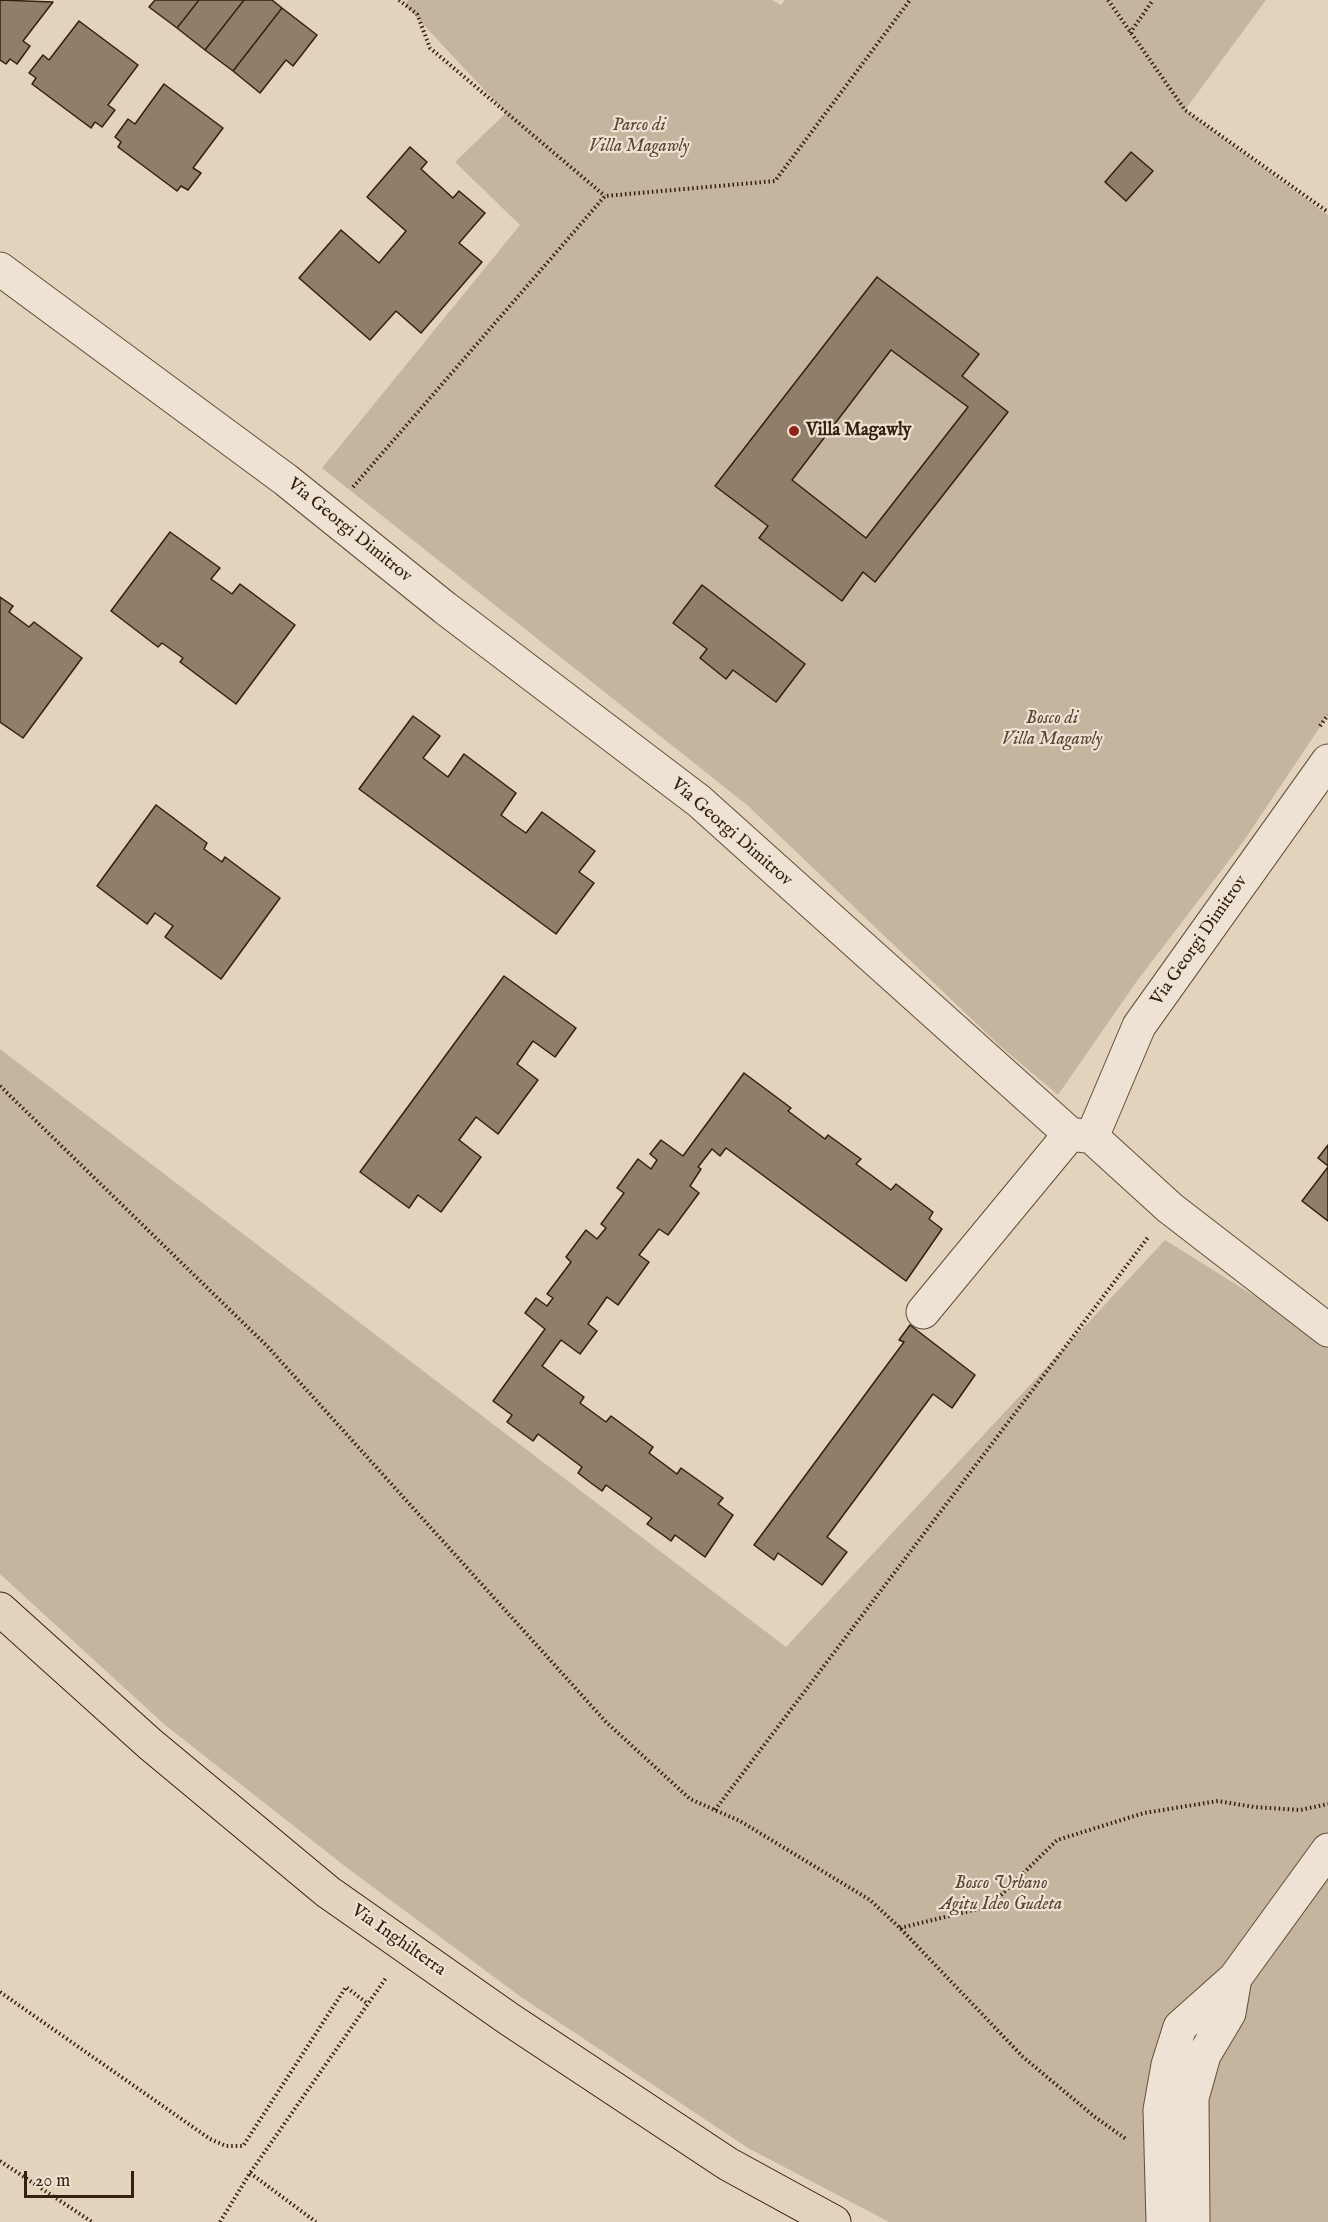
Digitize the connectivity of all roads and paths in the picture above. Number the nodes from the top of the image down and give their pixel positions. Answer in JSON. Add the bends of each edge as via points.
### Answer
{"nodes":[{"id":1,"x":399,"y":0,"type":"edge"},
{"id":2,"x":910,"y":0,"type":"edge"},
{"id":3,"x":1107,"y":0,"type":"edge"},
{"id":4,"x":1153,"y":0,"type":"edge"},
{"id":5,"x":1130,"y":33,"type":"junction"},
{"id":6,"x":605,"y":196,"type":"junction"},
{"id":7,"x":1328,"y":212,"type":"edge"},
{"id":8,"x":0,"y":269,"type":"edge"},
{"id":9,"x":350,"y":490,"type":"dead end"},
{"id":10,"x":1328,"y":760,"type":"edge"},
{"id":11,"x":0,"y":1086,"type":"edge"},
{"id":12,"x":1081,"y":1136,"type":"junction"},
{"id":13,"x":1170,"y":1208,"type":"junction"},
{"id":14,"x":923,"y":1312,"type":"dead end"},
{"id":15,"x":1328,"y":1330,"type":"edge"},
{"id":16,"x":0,"y":1609,"type":"edge"},
{"id":17,"x":1328,"y":1804,"type":"edge"},
{"id":18,"x":716,"y":1810,"type":"junction"},
{"id":19,"x":1328,"y":1850,"type":"edge"},
{"id":20,"x":900,"y":1928,"type":"junction"},
{"id":21,"x":386,"y":1978,"type":"dead end"},
{"id":22,"x":1235,"y":1978,"type":"junction"},
{"id":23,"x":0,"y":1992,"type":"edge"},
{"id":24,"x":368,"y":2004,"type":"junction"},
{"id":25,"x":1130,"y":2141,"type":"dead end"},
{"id":26,"x":0,"y":2161,"type":"edge"},
{"id":27,"x":250,"y":2173,"type":"junction"},
{"id":28,"x":92,"y":2222,"type":"edge"},
{"id":29,"x":220,"y":2222,"type":"edge"},
{"id":30,"x":316,"y":2222,"type":"edge"},
{"id":31,"x":834,"y":2222,"type":"edge"},
{"id":32,"x":1163,"y":2222,"type":"edge"},
{"id":33,"x":1193,"y":2222,"type":"edge"}],
"edges":[{"from":1,"to":6,"type":"path","via":[[417,14],[430,48]]},
{"from":2,"to":6,"type":"path","via":[[775,181]]},
{"from":3,"to":5,"type":"path"},
{"from":4,"to":5,"type":"path"},
{"from":5,"to":7,"type":"path","via":[[1185,110]]},
{"from":6,"to":9,"type":"path"},
{"from":8,"to":12,"type":"street","name":"Via Georgi Dimitrov","via":[[286,480],[445,608],[699,801]]},
{"from":10,"to":12,"type":"street","name":"Via Georgi Dimitrov","via":[[1139,1026]]},
{"from":11,"to":18,"type":"path","via":[[267,1346],[606,1722],[690,1799]]},
{"from":12,"to":13,"type":"street"},
{"from":12,"to":14,"type":"street"},
{"from":13,"to":15,"type":"street"},
{"from":13,"to":18,"type":"path"},
{"from":16,"to":31,"type":"main road","name":"Via Inghilterra","via":[[150,1744],[328,1892],[509,2019],[728,2164]]},
{"from":17,"to":20,"type":"path","via":[[1300,1810],[1254,1808],[1218,1801],[1144,1813],[1057,1840],[990,1906]]},
{"from":18,"to":20,"type":"path","via":[[870,1900]]},
{"from":19,"to":22,"type":"street"},
{"from":20,"to":25,"type":"path","via":[[1023,2057]]},
{"from":21,"to":24,"type":"path"},
{"from":22,"to":32,"type":"street","via":[[1180,2027],[1168,2065],[1160,2110]]},
{"from":22,"to":33,"type":"street","via":[[1229,2013],[1204,2055],[1192,2098]]},
{"from":23,"to":24,"type":"path","via":[[210,2139],[226,2146],[243,2145],[346,1987]]},
{"from":24,"to":27,"type":"path"},
{"from":26,"to":28,"type":"path"},
{"from":27,"to":29,"type":"path"},
{"from":27,"to":30,"type":"path"}]}
